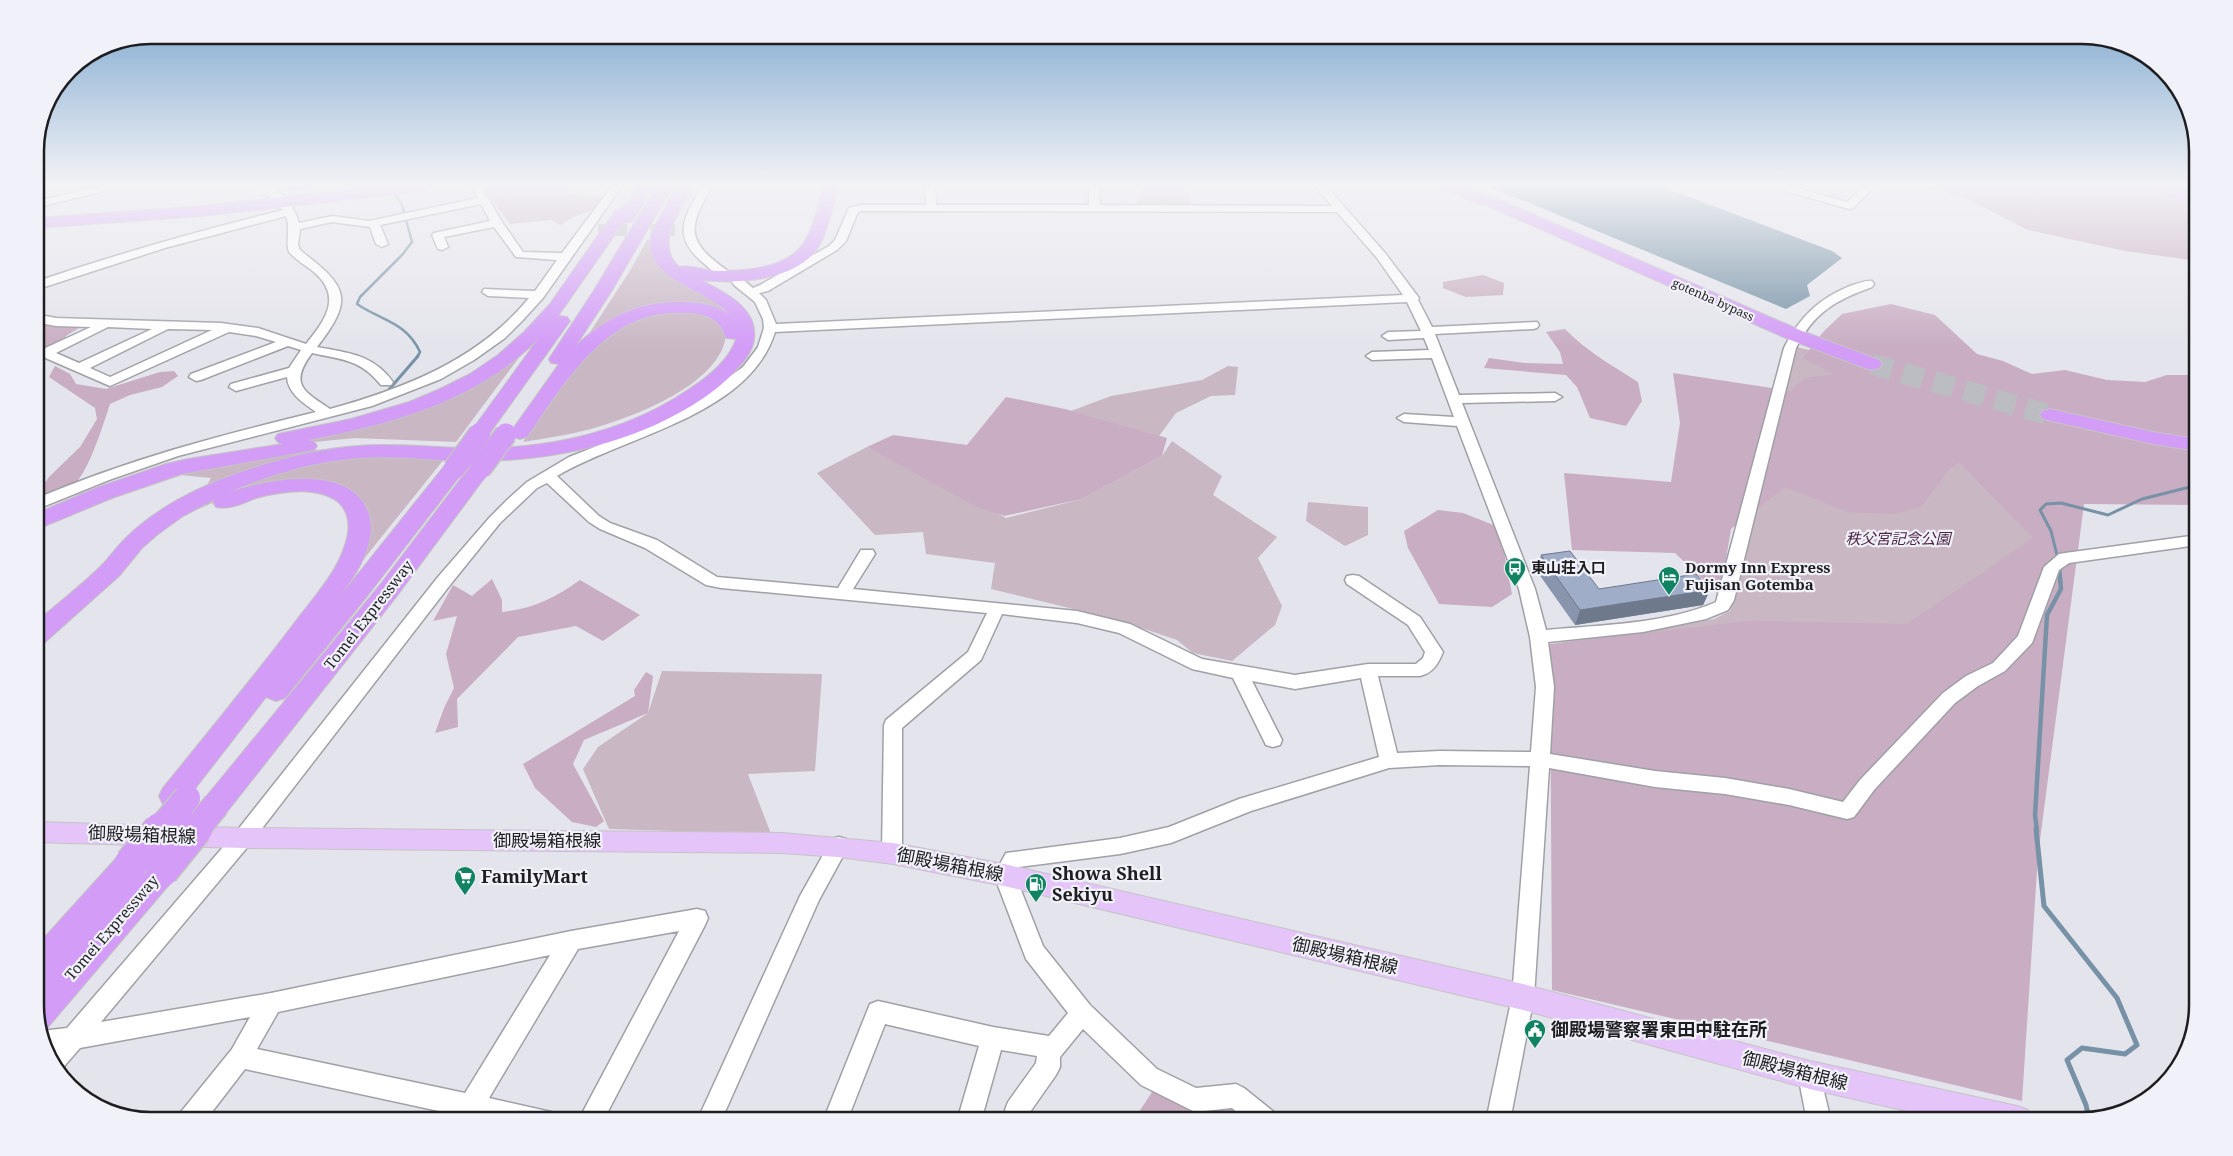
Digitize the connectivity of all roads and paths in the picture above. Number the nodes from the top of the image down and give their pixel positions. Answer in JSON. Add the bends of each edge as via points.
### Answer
{"nodes":[{"id":1,"x":183,"y":240,"type":"edge"},
{"id":2,"x":294,"y":240,"type":"edge"},
{"id":3,"x":380,"y":240,"type":"edge"},
{"id":4,"x":440,"y":240,"type":"edge"},
{"id":5,"x":509,"y":240,"type":"edge"},
{"id":6,"x":582,"y":240,"type":"edge"},
{"id":7,"x":604,"y":240,"type":"edge"},
{"id":8,"x":613,"y":240,"type":"edge"},
{"id":9,"x":633,"y":240,"type":"edge"},
{"id":10,"x":660,"y":240,"type":"edge"},
{"id":11,"x":692,"y":240,"type":"edge"},
{"id":12,"x":813,"y":240,"type":"edge"},
{"id":13,"x":840,"y":240,"type":"edge"},
{"id":14,"x":1365,"y":240,"type":"edge"},
{"id":15,"x":1579,"y":240,"type":"edge"},
{"id":16,"x":382,"y":244,"type":"dead end"},
{"id":17,"x":442,"y":248,"type":"dead end"},
{"id":18,"x":565,"y":258,"type":"junction"},
{"id":19,"x":665,"y":261,"type":"junction"},
{"id":20,"x":724,"y":273,"type":"dead end"},
{"id":21,"x":738,"y":282,"type":"dead end"},
{"id":22,"x":44,"y":283,"type":"edge"},
{"id":23,"x":1868,"y":284,"type":"dead end"},
{"id":24,"x":488,"y":292,"type":"dead end"},
{"id":25,"x":752,"y":292,"type":"junction"},
{"id":26,"x":539,"y":295,"type":"junction"},
{"id":27,"x":1413,"y":298,"type":"junction"},
{"id":28,"x":44,"y":320,"type":"edge"},
{"id":29,"x":105,"y":325,"type":"junction"},
{"id":30,"x":1533,"y":325,"type":"dead end"},
{"id":31,"x":166,"y":326,"type":"junction"},
{"id":32,"x":226,"y":328,"type":"junction"},
{"id":33,"x":770,"y":328,"type":"junction"},
{"id":34,"x":1429,"y":332,"type":"junction"},
{"id":35,"x":1795,"y":335,"type":"junction"},
{"id":36,"x":1388,"y":336,"type":"dead end"},
{"id":37,"x":288,"y":342,"type":"junction"},
{"id":38,"x":309,"y":349,"type":"junction"},
{"id":39,"x":1437,"y":354,"type":"junction"},
{"id":40,"x":1372,"y":356,"type":"dead end"},
{"id":41,"x":1872,"y":364,"type":"tunnel mouth"},
{"id":42,"x":79,"y":368,"type":"junction"},
{"id":43,"x":292,"y":371,"type":"junction"},
{"id":44,"x":196,"y":377,"type":"dead end"},
{"id":45,"x":386,"y":382,"type":"dead end"},
{"id":46,"x":236,"y":387,"type":"dead end"},
{"id":47,"x":1555,"y":397,"type":"dead end"},
{"id":48,"x":1454,"y":399,"type":"junction"},
{"id":49,"x":328,"y":414,"type":"junction"},
{"id":50,"x":2050,"y":415,"type":"tunnel mouth"},
{"id":51,"x":1404,"y":418,"type":"dead end"},
{"id":52,"x":1463,"y":422,"type":"junction"},
{"id":53,"x":513,"y":433,"type":"junction"},
{"id":54,"x":2189,"y":444,"type":"edge"},
{"id":55,"x":174,"y":470,"type":"junction"},
{"id":56,"x":547,"y":475,"type":"junction"},
{"id":57,"x":44,"y":501,"type":"edge"},
{"id":58,"x":44,"y":519,"type":"edge"},
{"id":59,"x":2189,"y":541,"type":"edge"},
{"id":60,"x":867,"y":554,"type":"dead end"},
{"id":61,"x":112,"y":569,"type":"junction"},
{"id":62,"x":1353,"y":580,"type":"dead end"},
{"id":63,"x":842,"y":594,"type":"junction"},
{"id":64,"x":997,"y":608,"type":"junction"},
{"id":65,"x":44,"y":629,"type":"edge"},
{"id":66,"x":1539,"y":637,"type":"junction"},
{"id":67,"x":1368,"y":670,"type":"junction"},
{"id":68,"x":1239,"y":672,"type":"junction"},
{"id":69,"x":1273,"y":740,"type":"dead end"},
{"id":70,"x":1538,"y":759,"type":"junction"},
{"id":71,"x":1389,"y":761,"type":"junction"},
{"id":72,"x":180,"y":797,"type":"junction"},
{"id":73,"x":44,"y":832,"type":"edge"},
{"id":74,"x":243,"y":838,"type":"junction"},
{"id":75,"x":838,"y":846,"type":"junction"},
{"id":76,"x":892,"y":853,"type":"junction"},
{"id":77,"x":1004,"y":874,"type":"junction"},
{"id":78,"x":570,"y":941,"type":"junction"},
{"id":79,"x":44,"y":961,"type":"edge"},
{"id":80,"x":1523,"y":997,"type":"junction"},
{"id":81,"x":271,"y":1003,"type":"junction"},
{"id":82,"x":44,"y":1007,"type":"edge"},
{"id":83,"x":1082,"y":1013,"type":"junction"},
{"id":84,"x":73,"y":1038,"type":"junction"},
{"id":85,"x":993,"y":1038,"type":"junction"},
{"id":86,"x":49,"y":1040,"type":"edge"},
{"id":87,"x":1049,"y":1047,"type":"junction"},
{"id":88,"x":57,"y":1057,"type":"edge"},
{"id":89,"x":240,"y":1057,"type":"junction"},
{"id":90,"x":1810,"y":1076,"type":"junction"},
{"id":91,"x":471,"y":1105,"type":"junction"},
{"id":92,"x":197,"y":1112,"type":"edge"},
{"id":93,"x":502,"y":1112,"type":"edge"},
{"id":94,"x":595,"y":1112,"type":"edge"},
{"id":95,"x":713,"y":1112,"type":"edge"},
{"id":96,"x":839,"y":1112,"type":"edge"},
{"id":97,"x":972,"y":1112,"type":"edge"},
{"id":98,"x":1017,"y":1112,"type":"edge"},
{"id":99,"x":1255,"y":1112,"type":"edge"},
{"id":100,"x":1500,"y":1112,"type":"edge"},
{"id":101,"x":1816,"y":1112,"type":"edge"},
{"id":102,"x":1927,"y":1112,"type":"edge"}],
"edges":[{"from":1,"to":22,"type":"street"},
{"from":2,"to":38,"type":"street","via":[[295,252],[331,283],[336,294],[332,316]]},
{"from":3,"to":16,"type":"street"},
{"from":4,"to":17,"type":"street"},
{"from":5,"to":18,"type":"street","via":[[520,255]]},
{"from":6,"to":18,"type":"street"},
{"from":7,"to":55,"type":"highway","via":[[568,293],[531,336],[498,366],[466,385],[430,402],[383,417],[248,446]]},
{"from":8,"to":72,"type":"highway","name":"Tomei Expressway","bridge":true,"via":[[581,291],[454,469],[360,589]]},
{"from":9,"to":53,"type":"highway","name":"Tomei Expressway"},
{"from":10,"to":19,"type":"highway"},
{"from":11,"to":20,"type":"street","via":[[700,254]]},
{"from":12,"to":19,"type":"highway","via":[[811,246],[793,261],[750,275],[720,277],[689,273]]},
{"from":13,"to":25,"type":"street","via":[[833,248]]},
{"from":14,"to":27,"type":"street"},
{"from":15,"to":35,"type":"highway","name":"gotenba bypass"},
{"from":18,"to":26,"type":"street"},
{"from":19,"to":61,"type":"highway","via":[[674,272],[734,306],[746,328],[744,345],[732,363],[714,381],[683,402],[625,429],[544,450],[476,455],[360,452],[286,465],[228,485],[178,510],[137,540]]},
{"from":21,"to":25,"type":"street"},
{"from":23,"to":35,"type":"street","via":[[1831,299],[1803,322]]},
{"from":24,"to":26,"type":"street"},
{"from":25,"to":33,"type":"street","via":[[766,309]]},
{"from":26,"to":49,"type":"street","via":[[500,335],[460,364],[393,396]]},
{"from":27,"to":33,"type":"street"},
{"from":27,"to":34,"type":"street"},
{"from":28,"to":29,"type":"street"},
{"from":29,"to":31,"type":"street"},
{"from":29,"to":42,"type":"street","via":[[46,353]]},
{"from":30,"to":34,"type":"street"},
{"from":31,"to":32,"type":"street"},
{"from":31,"to":42,"type":"street"},
{"from":32,"to":37,"type":"street","via":[[258,332]]},
{"from":32,"to":42,"type":"street","via":[[110,382]]},
{"from":33,"to":56,"type":"street","via":[[764,347],[752,364],[719,394],[669,422],[574,460]]},
{"from":34,"to":36,"type":"street"},
{"from":34,"to":39,"type":"street"},
{"from":35,"to":41,"type":"highway","name":"gotenba bypass"},
{"from":35,"to":66,"type":"street","via":[[1722,606],[1706,614],[1643,626]]},
{"from":37,"to":38,"type":"street"},
{"from":37,"to":44,"type":"street"},
{"from":38,"to":43,"type":"street"},
{"from":38,"to":45,"type":"street","via":[[359,359],[376,370]]},
{"from":39,"to":40,"type":"street"},
{"from":39,"to":48,"type":"street"},
{"from":43,"to":46,"type":"street"},
{"from":43,"to":49,"type":"street","via":[[295,386]]},
{"from":47,"to":48,"type":"street"},
{"from":48,"to":52,"type":"street"},
{"from":49,"to":57,"type":"street","via":[[188,448],[118,471]]},
{"from":50,"to":54,"type":"highway"},
{"from":51,"to":52,"type":"street"},
{"from":52,"to":66,"type":"street","via":[[1527,589]]},
{"from":53,"to":55,"type":"highway","via":[[586,346],[618,321],[652,310],[689,307],[715,312],[732,328],[733,341],[725,357],[697,384],[671,401],[638,416],[581,435],[502,446],[381,443],[311,446]]},
{"from":53,"to":82,"type":"highway","name":"Tomei Expressway","bridge":true,"via":[[299,704],[162,871]]},
{"from":55,"to":58,"type":"highway","via":[[104,493]]},
{"from":56,"to":63,"type":"street","via":[[600,523],[651,544],[712,581]]},
{"from":56,"to":74,"type":"street","via":[[495,520]]},
{"from":59,"to":70,"type":"street","via":[[2065,558],[2056,563],[2026,639],[1999,667],[1948,698],[1847,811],[1789,797]]},
{"from":60,"to":63,"type":"street"},
{"from":61,"to":65,"type":"highway"},
{"from":61,"to":72,"type":"highway","via":[[196,514],[253,493],[284,487],[320,487],[339,492],[358,510],[358,540],[344,570]]},
{"from":62,"to":67,"type":"street","via":[[1414,621],[1434,652],[1430,662],[1420,670]]},
{"from":63,"to":64,"type":"street"},
{"from":64,"to":68,"type":"street","via":[[1077,617],[1124,628],[1198,665]]},
{"from":64,"to":76,"type":"street","via":[[975,656],[893,725]]},
{"from":66,"to":70,"type":"street","via":[[1545,687]]},
{"from":67,"to":68,"type":"street","via":[[1295,682]]},
{"from":67,"to":71,"type":"street"},
{"from":68,"to":69,"type":"street"},
{"from":70,"to":71,"type":"street"},
{"from":70,"to":80,"type":"street"},
{"from":71,"to":77,"type":"street","via":[[1246,805],[1171,835],[1120,846],[1013,859]]},
{"from":72,"to":79,"type":"highway","name":"Tomei Expressway","bridge":true},
{"from":73,"to":74,"type":"main road","name":"御殿場箱根線"},
{"from":74,"to":75,"type":"main road","name":"御殿場箱根線"},
{"from":74,"to":84,"type":"street"},
{"from":75,"to":76,"type":"main road","name":"御殿場箱根線"},
{"from":75,"to":95,"type":"street","via":[[810,896]]},
{"from":76,"to":77,"type":"main road","name":"御殿場箱根線"},
{"from":77,"to":80,"type":"main road","name":"御殿場箱根線"},
{"from":77,"to":83,"type":"street","via":[[1034,952]]},
{"from":78,"to":81,"type":"street"},
{"from":78,"to":91,"type":"street"},
{"from":78,"to":94,"type":"street","via":[[697,918]]},
{"from":80,"to":90,"type":"main road","name":"御殿場箱根線"},
{"from":80,"to":100,"type":"street"},
{"from":81,"to":84,"type":"street"},
{"from":81,"to":89,"type":"street"},
{"from":83,"to":87,"type":"street","via":[[1054,1048]]},
{"from":83,"to":99,"type":"street","via":[[1148,1077],[1196,1100],[1236,1096]]},
{"from":84,"to":86,"type":"street"},
{"from":84,"to":88,"type":"street"},
{"from":85,"to":87,"type":"street"},
{"from":85,"to":96,"type":"street","via":[[878,1012]]},
{"from":85,"to":97,"type":"street"},
{"from":87,"to":98,"type":"street","via":[[1048,1067]]},
{"from":89,"to":91,"type":"street"},
{"from":89,"to":92,"type":"street"},
{"from":90,"to":101,"type":"street"},
{"from":90,"to":102,"type":"main road","name":"御殿場箱根線"},
{"from":91,"to":93,"type":"street"}]}
